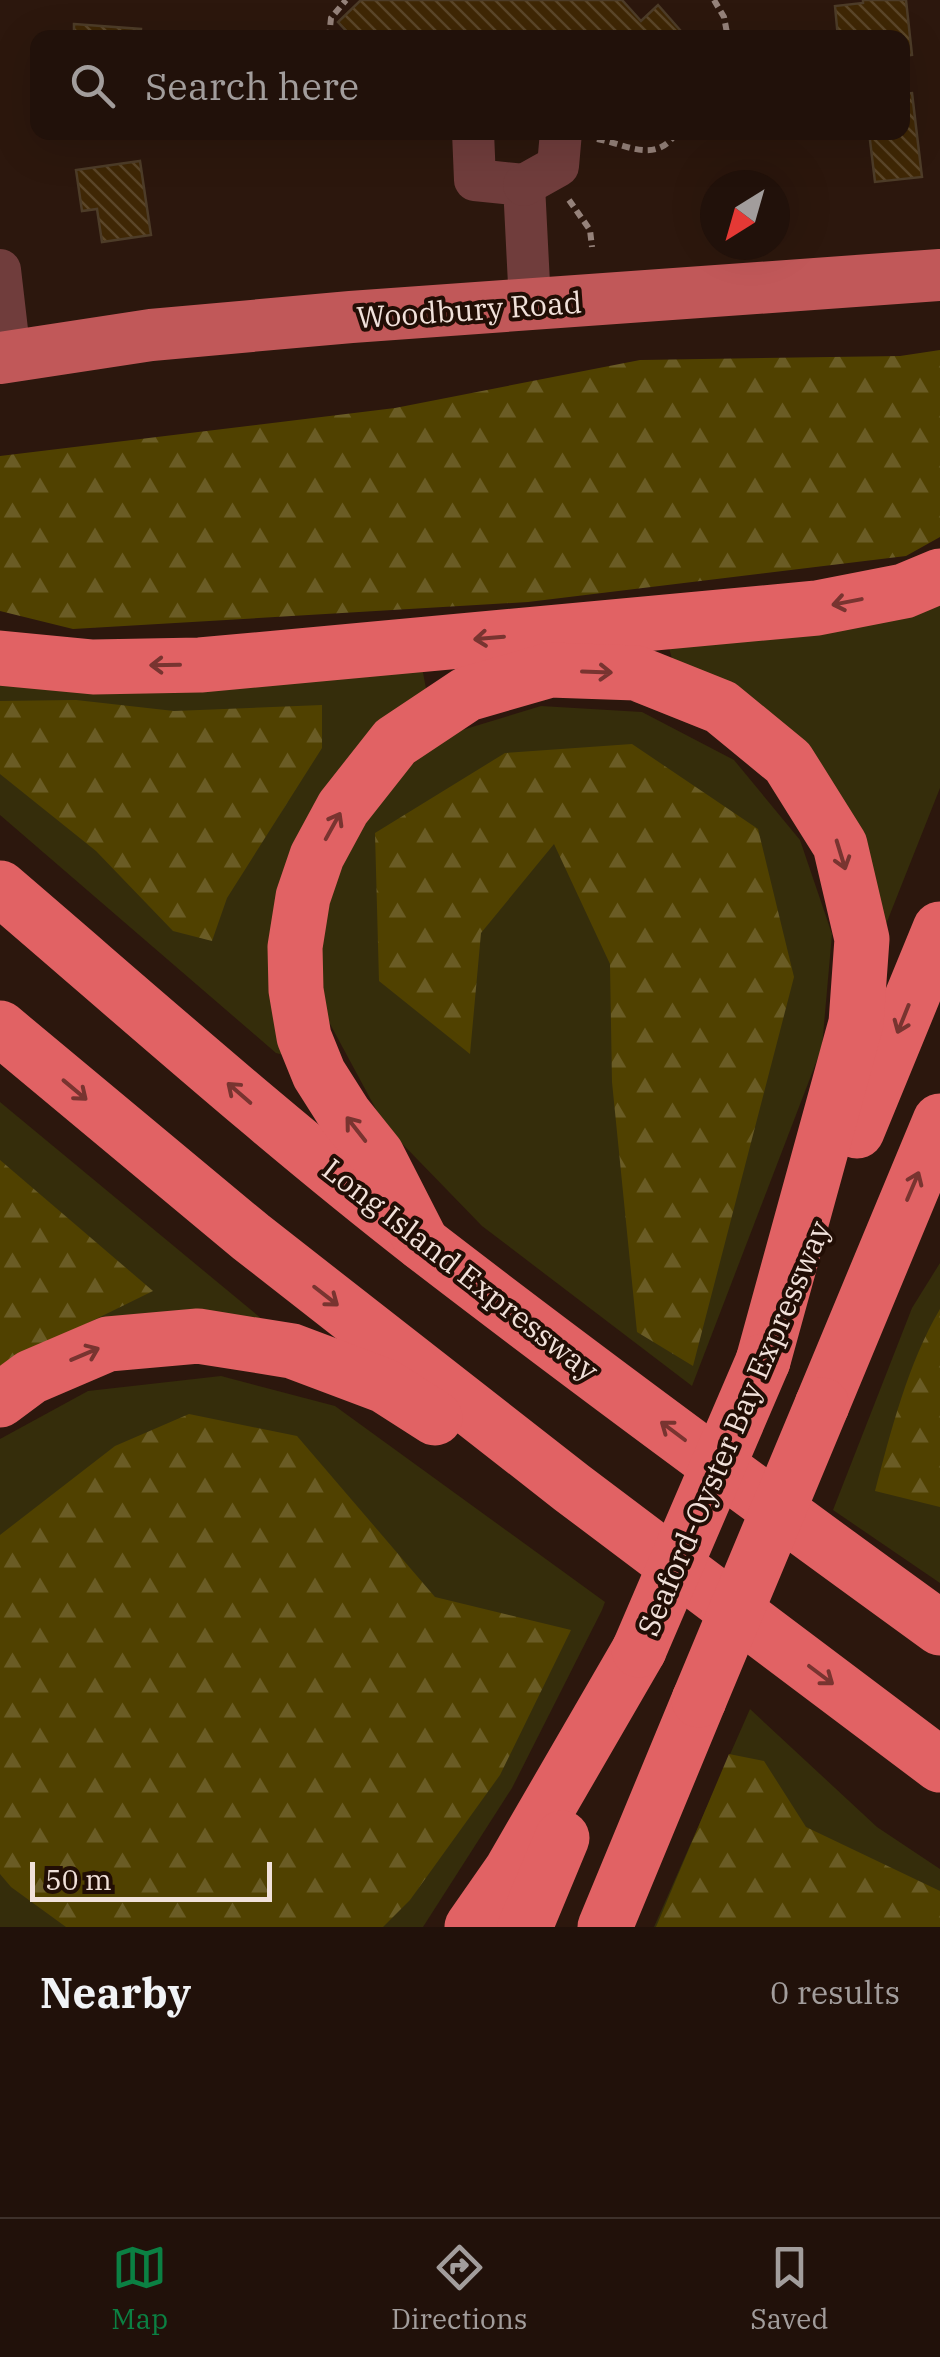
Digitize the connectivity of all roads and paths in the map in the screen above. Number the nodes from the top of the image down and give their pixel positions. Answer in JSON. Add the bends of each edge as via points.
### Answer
{"nodes":[{"id":1,"x":346,"y":0,"type":"edge"},
{"id":2,"x":714,"y":0,"type":"edge"},
{"id":3,"x":329,"y":30,"type":"edge"},
{"id":4,"x":726,"y":30,"type":"edge"},
{"id":5,"x":473,"y":140,"type":"edge"},
{"id":6,"x":574,"y":140,"type":"edge"},
{"id":7,"x":596,"y":140,"type":"edge"},
{"id":8,"x":672,"y":140,"type":"edge"},
{"id":9,"x":524,"y":185,"type":"junction"},
{"id":10,"x":0,"y":270,"type":"edge"},
{"id":11,"x":940,"y":275,"type":"edge"},
{"id":12,"x":530,"y":304,"type":"junction"},
{"id":13,"x":5,"y":357,"type":"edge"},
{"id":14,"x":940,"y":576,"type":"edge"},
{"id":15,"x":0,"y":658,"type":"edge"},
{"id":16,"x":0,"y":888,"type":"edge"},
{"id":17,"x":940,"y":928,"type":"edge"},
{"id":18,"x":0,"y":1028,"type":"edge"},
{"id":19,"x":940,"y":1121,"type":"edge"},
{"id":20,"x":940,"y":1217,"type":"edge"},
{"id":21,"x":422,"y":1243,"type":"junction"},
{"id":22,"x":762,"y":1360,"type":"junction"},
{"id":23,"x":0,"y":1400,"type":"edge"},
{"id":24,"x":822,"y":1405,"type":"junction"},
{"id":25,"x":807,"y":1532,"type":"junction"},
{"id":26,"x":940,"y":1598,"type":"edge"},
{"id":27,"x":743,"y":1616,"type":"junction"},
{"id":28,"x":940,"y":1628,"type":"edge"},
{"id":29,"x":639,"y":1650,"type":"junction"},
{"id":30,"x":940,"y":1765,"type":"edge"},
{"id":31,"x":472,"y":1927,"type":"edge"},
{"id":32,"x":525,"y":1927,"type":"edge"},
{"id":33,"x":605,"y":1927,"type":"edge"}],
"edges":[{"from":1,"to":3,"type":"path","via":[[330,18]]},
{"from":2,"to":4,"type":"path"},
{"from":5,"to":9,"type":"street","via":[[475,180]]},
{"from":6,"to":9,"type":"street","via":[[558,166]]},
{"from":7,"to":8,"type":"path","via":[[638,151]]},
{"from":9,"to":12,"type":"street"},
{"from":10,"to":13,"type":"street"},
{"from":11,"to":12,"type":"main road","name":"Woodbury Road"},
{"from":12,"to":13,"type":"main road","name":"Woodbury Road","via":[[151,335]]},
{"from":14,"to":15,"type":"highway","one_way":true,"via":[[904,591],[817,608],[200,665],[93,667]]},
{"from":21,"to":16,"type":"highway","name":"Long Island Expressway","one_way":true},
{"from":17,"to":22,"type":"highway","name":"Seaford-Oyster Bay Expressway","one_way":true},
{"from":18,"to":27,"type":"highway","one_way":true,"via":[[250,1237]]},
{"from":24,"to":19,"type":"highway","one_way":true},
{"from":20,"to":24,"type":"highway"},
{"from":21,"to":22,"type":"highway","one_way":true,"via":[[377,1155],[319,1074],[304,1037],[295,947],[317,856],[342,808],[396,742],[466,694],[550,670],[636,674],[721,706],[788,762],[840,845],[862,940],[856,1022]]},
{"from":25,"to":21,"type":"highway","name":"Long Island Expressway","one_way":true},
{"from":22,"to":29,"type":"highway","name":"Seaford-Oyster Bay Expressway","bridge":true},
{"from":23,"to":27,"type":"highway","one_way":true,"via":[[31,1377],[108,1344],[198,1336],[292,1351],[385,1386]]},
{"from":24,"to":33,"type":"highway","bridge":true},
{"from":25,"to":26,"type":"highway"},
{"from":25,"to":28,"type":"highway","name":"Long Island Expressway"},
{"from":27,"to":30,"type":"highway","one_way":true},
{"from":29,"to":31,"type":"highway"},
{"from":29,"to":32,"type":"highway","name":"Seaford-Oyster Bay Expressway"}]}
